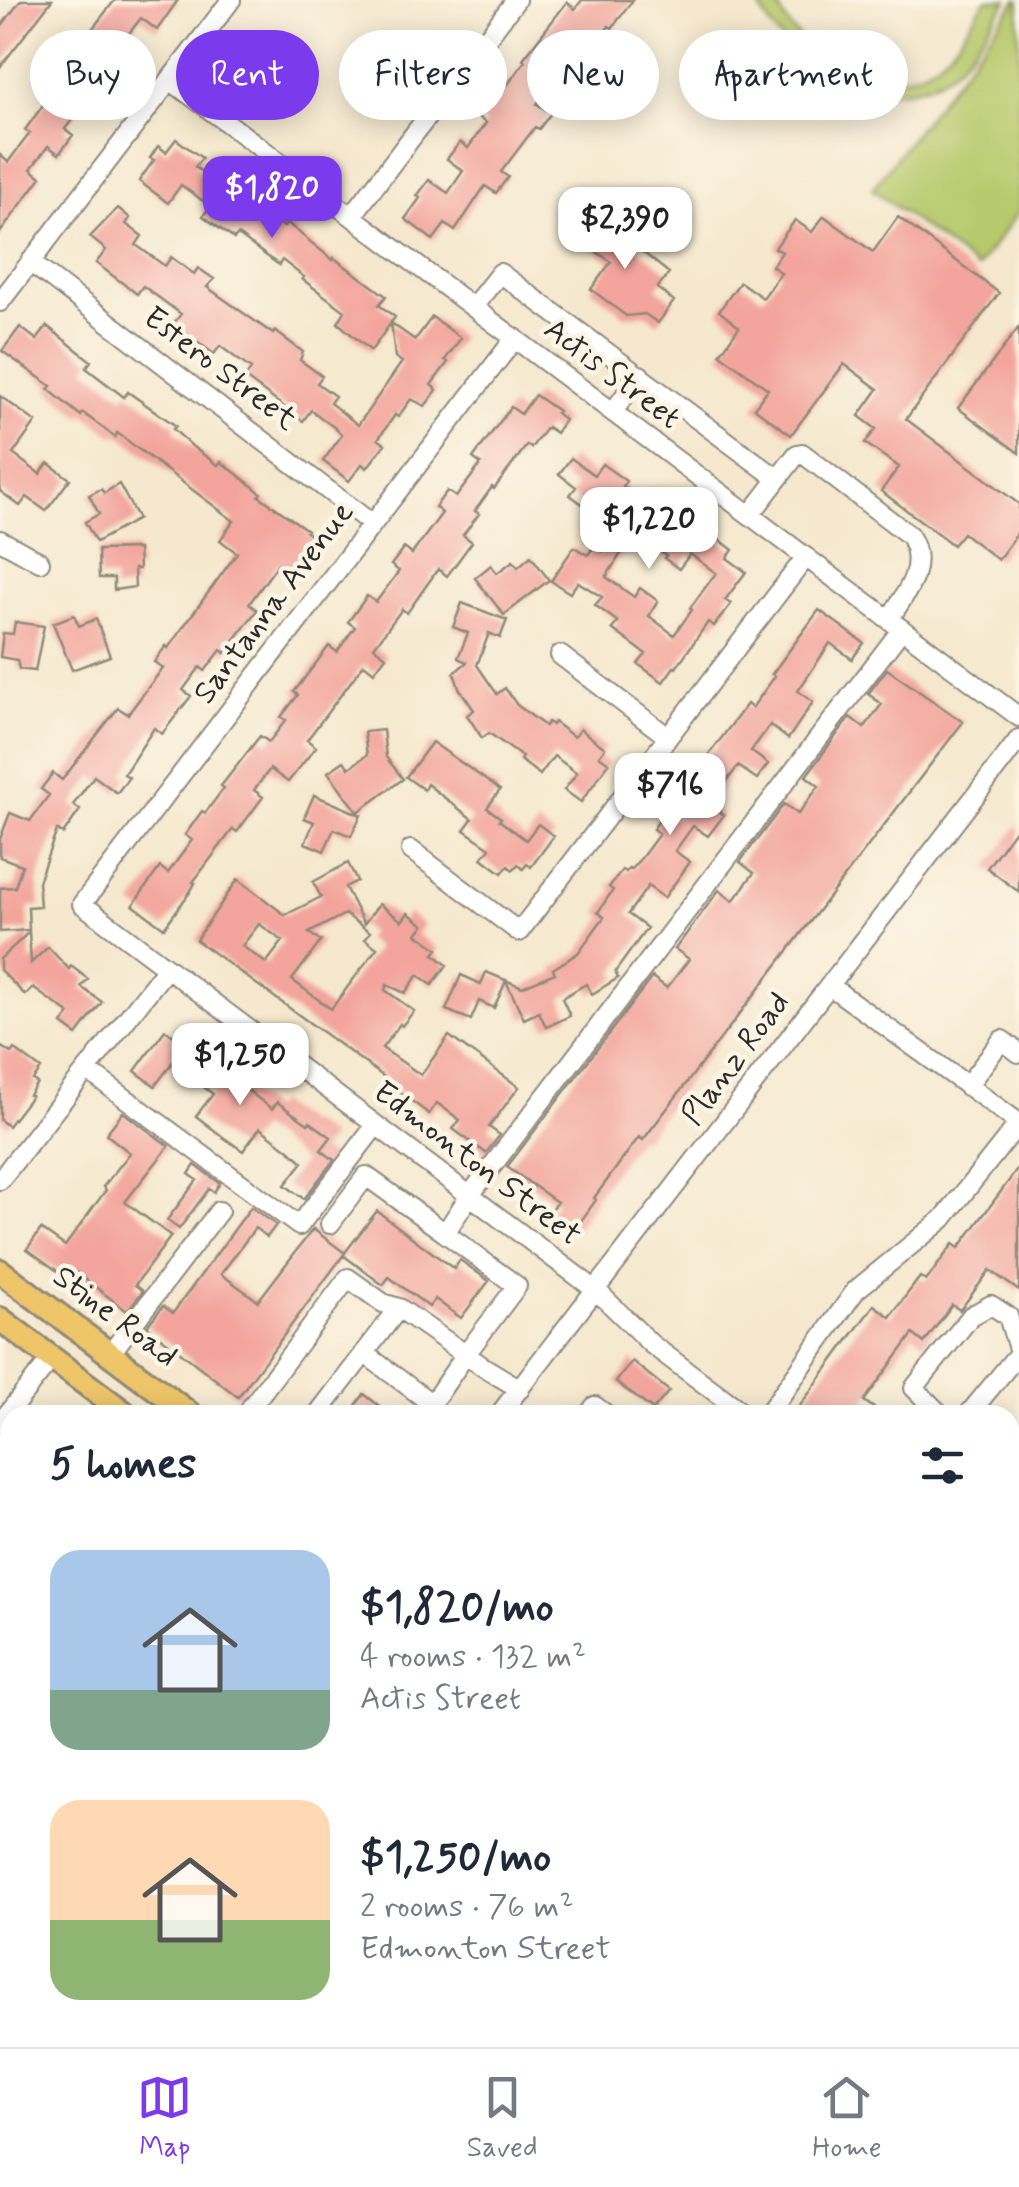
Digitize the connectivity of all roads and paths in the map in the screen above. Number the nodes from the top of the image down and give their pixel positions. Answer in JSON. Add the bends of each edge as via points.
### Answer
{"nodes":[{"id":1,"x":231,"y":0,"type":"edge"},
{"id":2,"x":516,"y":0,"type":"edge"},
{"id":3,"x":170,"y":80,"type":"junction"},
{"id":4,"x":352,"y":216,"type":"junction"},
{"id":5,"x":30,"y":262,"type":"junction"},
{"id":6,"x":0,"y":302,"type":"edge"},
{"id":7,"x":472,"y":307,"type":"junction"},
{"id":8,"x":514,"y":338,"type":"junction"},
{"id":9,"x":640,"y":375,"type":"junction"},
{"id":10,"x":613,"y":412,"type":"junction"},
{"id":11,"x":778,"y":478,"type":"junction"},
{"id":12,"x":750,"y":515,"type":"junction"},
{"id":13,"x":372,"y":524,"type":"junction"},
{"id":14,"x":0,"y":540,"type":"edge"},
{"id":15,"x":806,"y":557,"type":"junction"},
{"id":16,"x":40,"y":562,"type":"dead end"},
{"id":17,"x":895,"y":624,"type":"junction"},
{"id":18,"x":560,"y":655,"type":"dead end"},
{"id":19,"x":1019,"y":717,"type":"edge"},
{"id":20,"x":668,"y":737,"type":"junction"},
{"id":21,"x":1019,"y":738,"type":"edge"},
{"id":22,"x":411,"y":850,"type":"dead end"},
{"id":23,"x":82,"y":904,"type":"joint"},
{"id":24,"x":167,"y":968,"type":"junction"},
{"id":25,"x":830,"y":986,"type":"junction"},
{"id":26,"x":1019,"y":1053,"type":"edge"},
{"id":27,"x":87,"y":1070,"type":"junction"},
{"id":28,"x":966,"y":1086,"type":"junction"},
{"id":29,"x":1019,"y":1122,"type":"edge"},
{"id":30,"x":376,"y":1125,"type":"junction"},
{"id":31,"x":0,"y":1180,"type":"edge"},
{"id":32,"x":470,"y":1196,"type":"junction"},
{"id":33,"x":219,"y":1212,"type":"dead end"},
{"id":34,"x":330,"y":1224,"type":"dead end"},
{"id":35,"x":445,"y":1233,"type":"junction"},
{"id":36,"x":0,"y":1272,"type":"edge"},
{"id":37,"x":596,"y":1291,"type":"junction"},
{"id":38,"x":399,"y":1308,"type":"junction"},
{"id":39,"x":0,"y":1319,"type":"edge"},
{"id":40,"x":1019,"y":1352,"type":"edge"},
{"id":41,"x":364,"y":1353,"type":"junction"},
{"id":42,"x":110,"y":1354,"type":"junction"},
{"id":43,"x":466,"y":1354,"type":"junction"},
{"id":44,"x":52,"y":1358,"type":"junction"},
{"id":45,"x":520,"y":1389,"type":"junction"},
{"id":46,"x":14,"y":1405,"type":"edge"},
{"id":47,"x":114,"y":1405,"type":"edge"},
{"id":48,"x":178,"y":1405,"type":"edge"},
{"id":49,"x":253,"y":1405,"type":"edge"},
{"id":50,"x":325,"y":1405,"type":"edge"},
{"id":51,"x":422,"y":1405,"type":"edge"},
{"id":52,"x":431,"y":1405,"type":"edge"},
{"id":53,"x":508,"y":1405,"type":"edge"},
{"id":54,"x":733,"y":1405,"type":"edge"},
{"id":55,"x":775,"y":1405,"type":"edge"},
{"id":56,"x":931,"y":1405,"type":"edge"},
{"id":57,"x":976,"y":1405,"type":"edge"}],
"edges":[{"from":1,"to":3,"type":"street"},
{"from":2,"to":4,"type":"street"},
{"from":3,"to":4,"type":"street","name":"Actis Street"},
{"from":3,"to":5,"type":"street"},
{"from":4,"to":7,"type":"street","name":"Actis Street"},
{"from":5,"to":6,"type":"street"},
{"from":5,"to":13,"type":"street","name":"Estero Street"},
{"from":7,"to":8,"type":"street","name":"Actis Street"},
{"from":7,"to":9,"type":"street","via":[[500,273]]},
{"from":8,"to":10,"type":"street","name":"Actis Street"},
{"from":8,"to":13,"type":"street","name":"Santanna Avenue"},
{"from":9,"to":10,"type":"street"},
{"from":9,"to":11,"type":"street"},
{"from":10,"to":12,"type":"street","name":"Actis Street"},
{"from":11,"to":12,"type":"street"},
{"from":11,"to":17,"type":"street","via":[[802,454],[909,534],[916,560]]},
{"from":12,"to":15,"type":"street","name":"Actis Street"},
{"from":13,"to":23,"type":"street","name":"Santanna Avenue"},
{"from":14,"to":16,"type":"street"},
{"from":15,"to":17,"type":"street","name":"Actis Street"},
{"from":15,"to":20,"type":"street"},
{"from":17,"to":19,"type":"street","name":"Actis Street"},
{"from":17,"to":32,"type":"street"},
{"from":18,"to":20,"type":"street"},
{"from":20,"to":22,"type":"street","via":[[519,932]]},
{"from":21,"to":25,"type":"street","name":"Planz Road"},
{"from":23,"to":24,"type":"street","name":"Edmonton Street"},
{"from":24,"to":27,"type":"street"},
{"from":24,"to":30,"type":"street","name":"Edmonton Street"},
{"from":25,"to":28,"type":"street"},
{"from":25,"to":37,"type":"street","name":"Planz Road"},
{"from":26,"to":28,"type":"street","via":[[1002,1040]]},
{"from":27,"to":30,"type":"street","via":[[299,1226]]},
{"from":27,"to":31,"type":"street"},
{"from":28,"to":29,"type":"street"},
{"from":29,"to":55,"type":"street","via":[[943,1219],[856,1290]]},
{"from":30,"to":32,"type":"street","name":"Edmonton Street"},
{"from":32,"to":35,"type":"street"},
{"from":32,"to":37,"type":"street","name":"Edmonton Street"},
{"from":33,"to":42,"type":"street"},
{"from":34,"to":35,"type":"street","via":[[366,1176]]},
{"from":35,"to":43,"type":"street","via":[[517,1286]]},
{"from":36,"to":42,"type":"main road","name":"Stine Road"},
{"from":37,"to":45,"type":"street","name":"Planz Road"},
{"from":37,"to":54,"type":"street","name":"Edmonton Street"},
{"from":38,"to":41,"type":"street"},
{"from":38,"to":43,"type":"street"},
{"from":38,"to":49,"type":"street","via":[[348,1278]]},
{"from":39,"to":44,"type":"main road"},
{"from":40,"to":56,"type":"street","via":[[1008,1316],[992,1305],[972,1316],[914,1388]]},
{"from":40,"to":57,"type":"street"},
{"from":41,"to":50,"type":"street"},
{"from":41,"to":51,"type":"street"},
{"from":42,"to":48,"type":"main road","name":"Stine Road"},
{"from":43,"to":45,"type":"street"},
{"from":43,"to":52,"type":"street"},
{"from":44,"to":46,"type":"street"},
{"from":44,"to":47,"type":"main road"},
{"from":45,"to":53,"type":"street","name":"Planz Road"}]}
